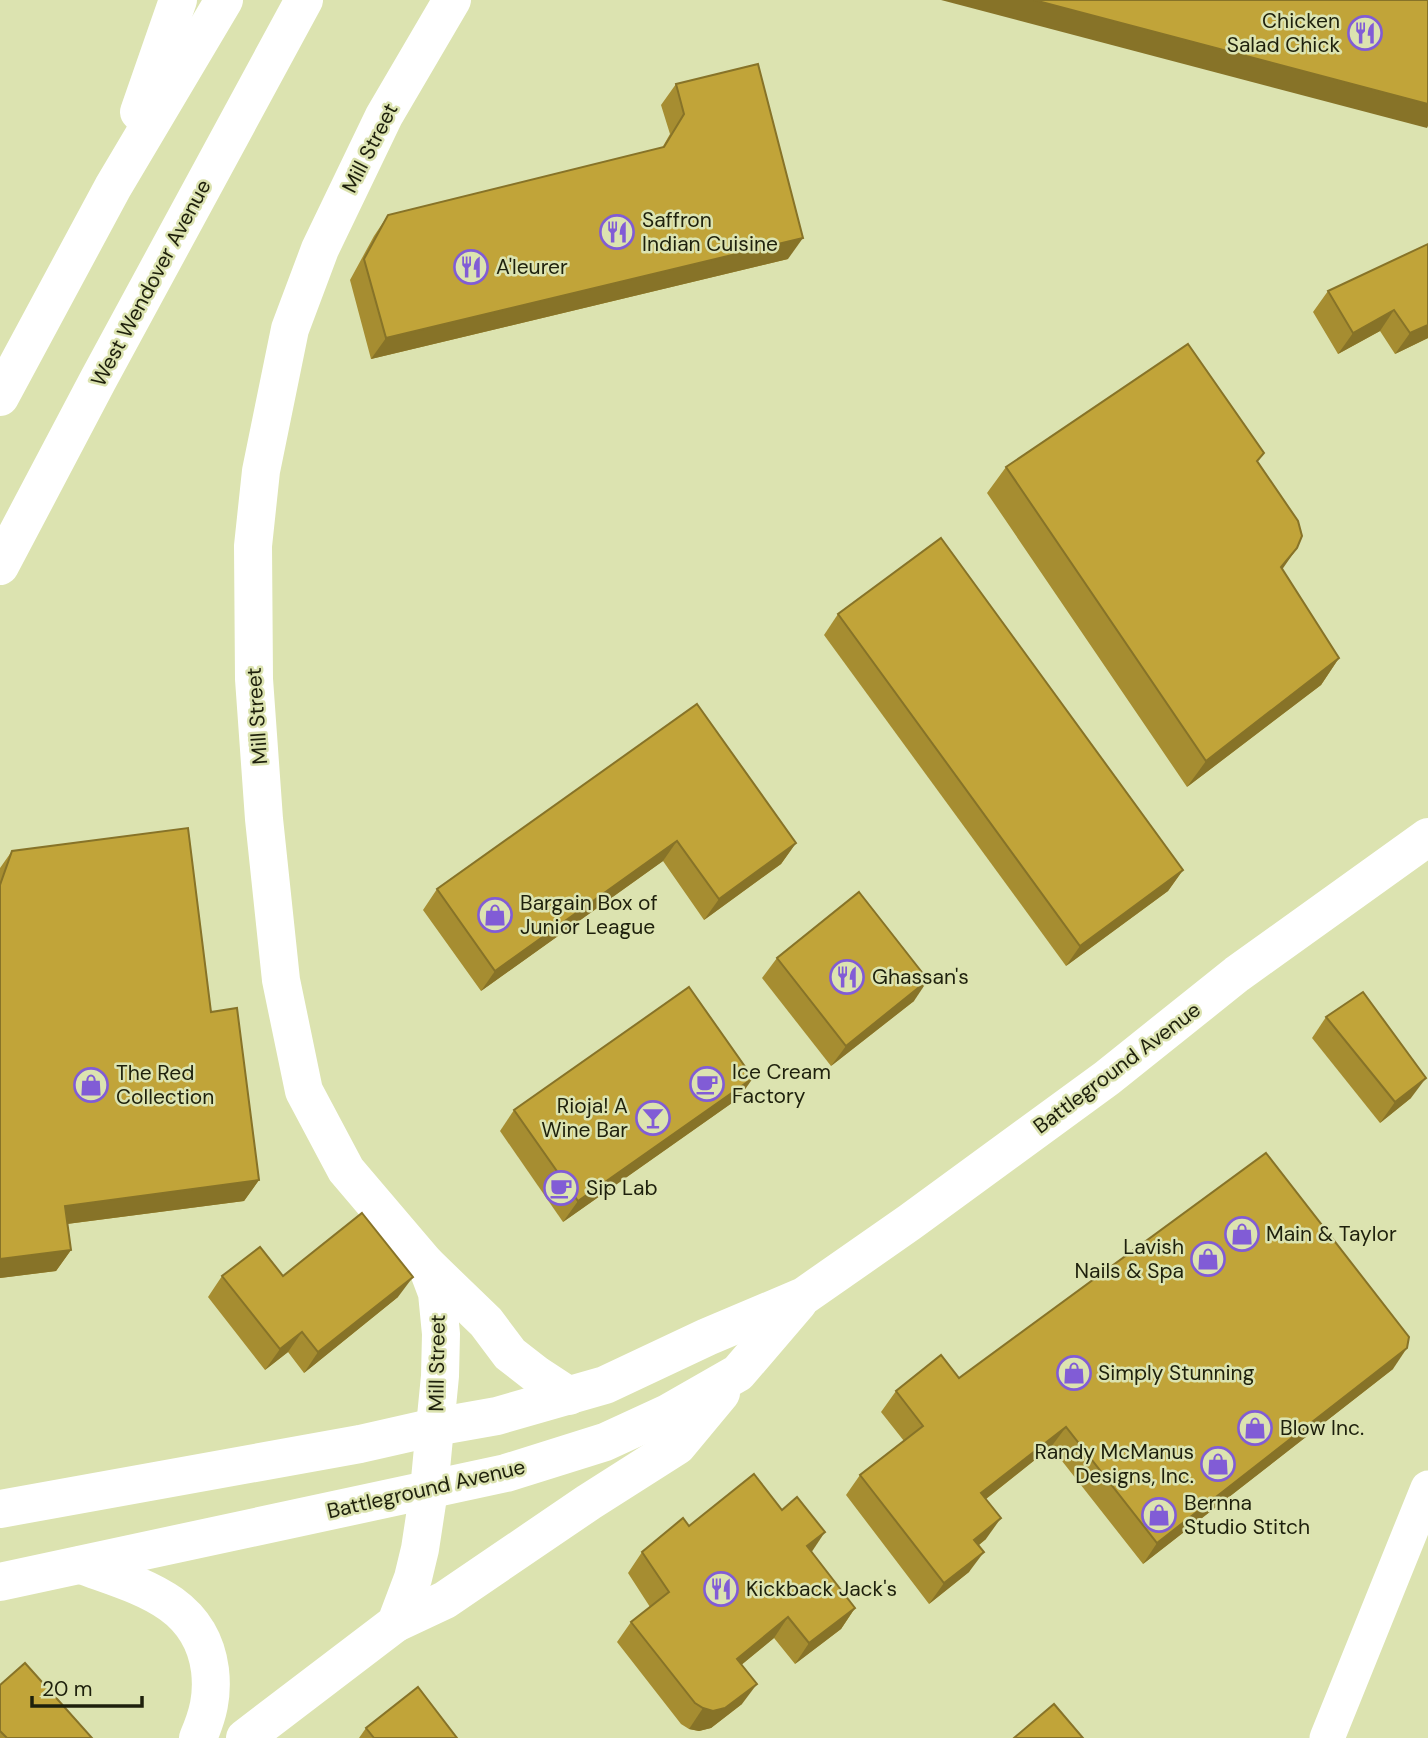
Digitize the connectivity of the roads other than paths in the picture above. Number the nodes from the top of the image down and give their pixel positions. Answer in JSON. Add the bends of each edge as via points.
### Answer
{"nodes":[{"id":1,"x":178,"y":0,"type":"edge"},
{"id":2,"x":224,"y":0,"type":"edge"},
{"id":3,"x":304,"y":0,"type":"edge"},
{"id":4,"x":452,"y":0,"type":"edge"},
{"id":5,"x":113,"y":187,"type":"junction"},
{"id":6,"x":0,"y":397,"type":"edge"},
{"id":7,"x":0,"y":566,"type":"edge"},
{"id":8,"x":1428,"y":837,"type":"edge"},
{"id":9,"x":426,"y":1264,"type":"junction"},
{"id":10,"x":804,"y":1296,"type":"junction"},
{"id":11,"x":738,"y":1373,"type":"junction"},
{"id":12,"x":569,"y":1396,"type":"junction"},
{"id":13,"x":435,"y":1427,"type":"junction"},
{"id":14,"x":1428,"y":1488,"type":"edge"},
{"id":15,"x":429,"y":1490,"type":"junction"},
{"id":16,"x":0,"y":1510,"type":"edge"},
{"id":17,"x":81,"y":1565,"type":"junction"},
{"id":18,"x":0,"y":1582,"type":"edge"},
{"id":19,"x":396,"y":1623,"type":"junction"},
{"id":20,"x":198,"y":1738,"type":"edge"},
{"id":21,"x":244,"y":1738,"type":"edge"},
{"id":22,"x":1327,"y":1738,"type":"edge"}],
"edges":[{"from":1,"to":5,"type":"main road"},
{"from":2,"to":5,"type":"main road"},
{"from":3,"to":7,"type":"main road","name":"West Wendover Avenue"},
{"from":4,"to":9,"type":"main road","name":"Mill Street","via":[[384,116],[320,249],[290,330],[261,471],[253,546],[254,679],[264,818],[281,980],[304,1091],[346,1170]]},
{"from":5,"to":6,"type":"main road"},
{"from":8,"to":10,"type":"main road","name":"Battleground Avenue","via":[[1237,974],[1107,1078]]},
{"from":9,"to":12,"type":"main road","via":[[486,1322],[510,1354]]},
{"from":9,"to":13,"type":"main road","name":"Mill Street","via":[[437,1293],[442,1334]]},
{"from":10,"to":11,"type":"main road","name":"Battleground Avenue"},
{"from":10,"to":12,"type":"main road","name":"Battleground Avenue","via":[[605,1385]]},
{"from":11,"to":15,"type":"main road","name":"Battleground Avenue","via":[[605,1442],[506,1473]]},
{"from":11,"to":19,"type":"main road","via":[[677,1446],[445,1600]]},
{"from":12,"to":13,"type":"main road","name":"Battleground Avenue"},
{"from":13,"to":15,"type":"main road","name":"Mill Street"},
{"from":13,"to":16,"type":"main road","name":"Battleground Avenue"},
{"from":14,"to":22,"type":"street"},
{"from":15,"to":17,"type":"main road","name":"Battleground Avenue"},
{"from":15,"to":19,"type":"main road","name":"Mill Street","via":[[413,1578]]},
{"from":17,"to":18,"type":"main road","name":"Battleground Avenue"},
{"from":17,"to":20,"type":"main road","via":[[147,1590],[178,1608],[197,1630],[208,1655],[212,1687]]},
{"from":19,"to":21,"type":"main road"}]}
